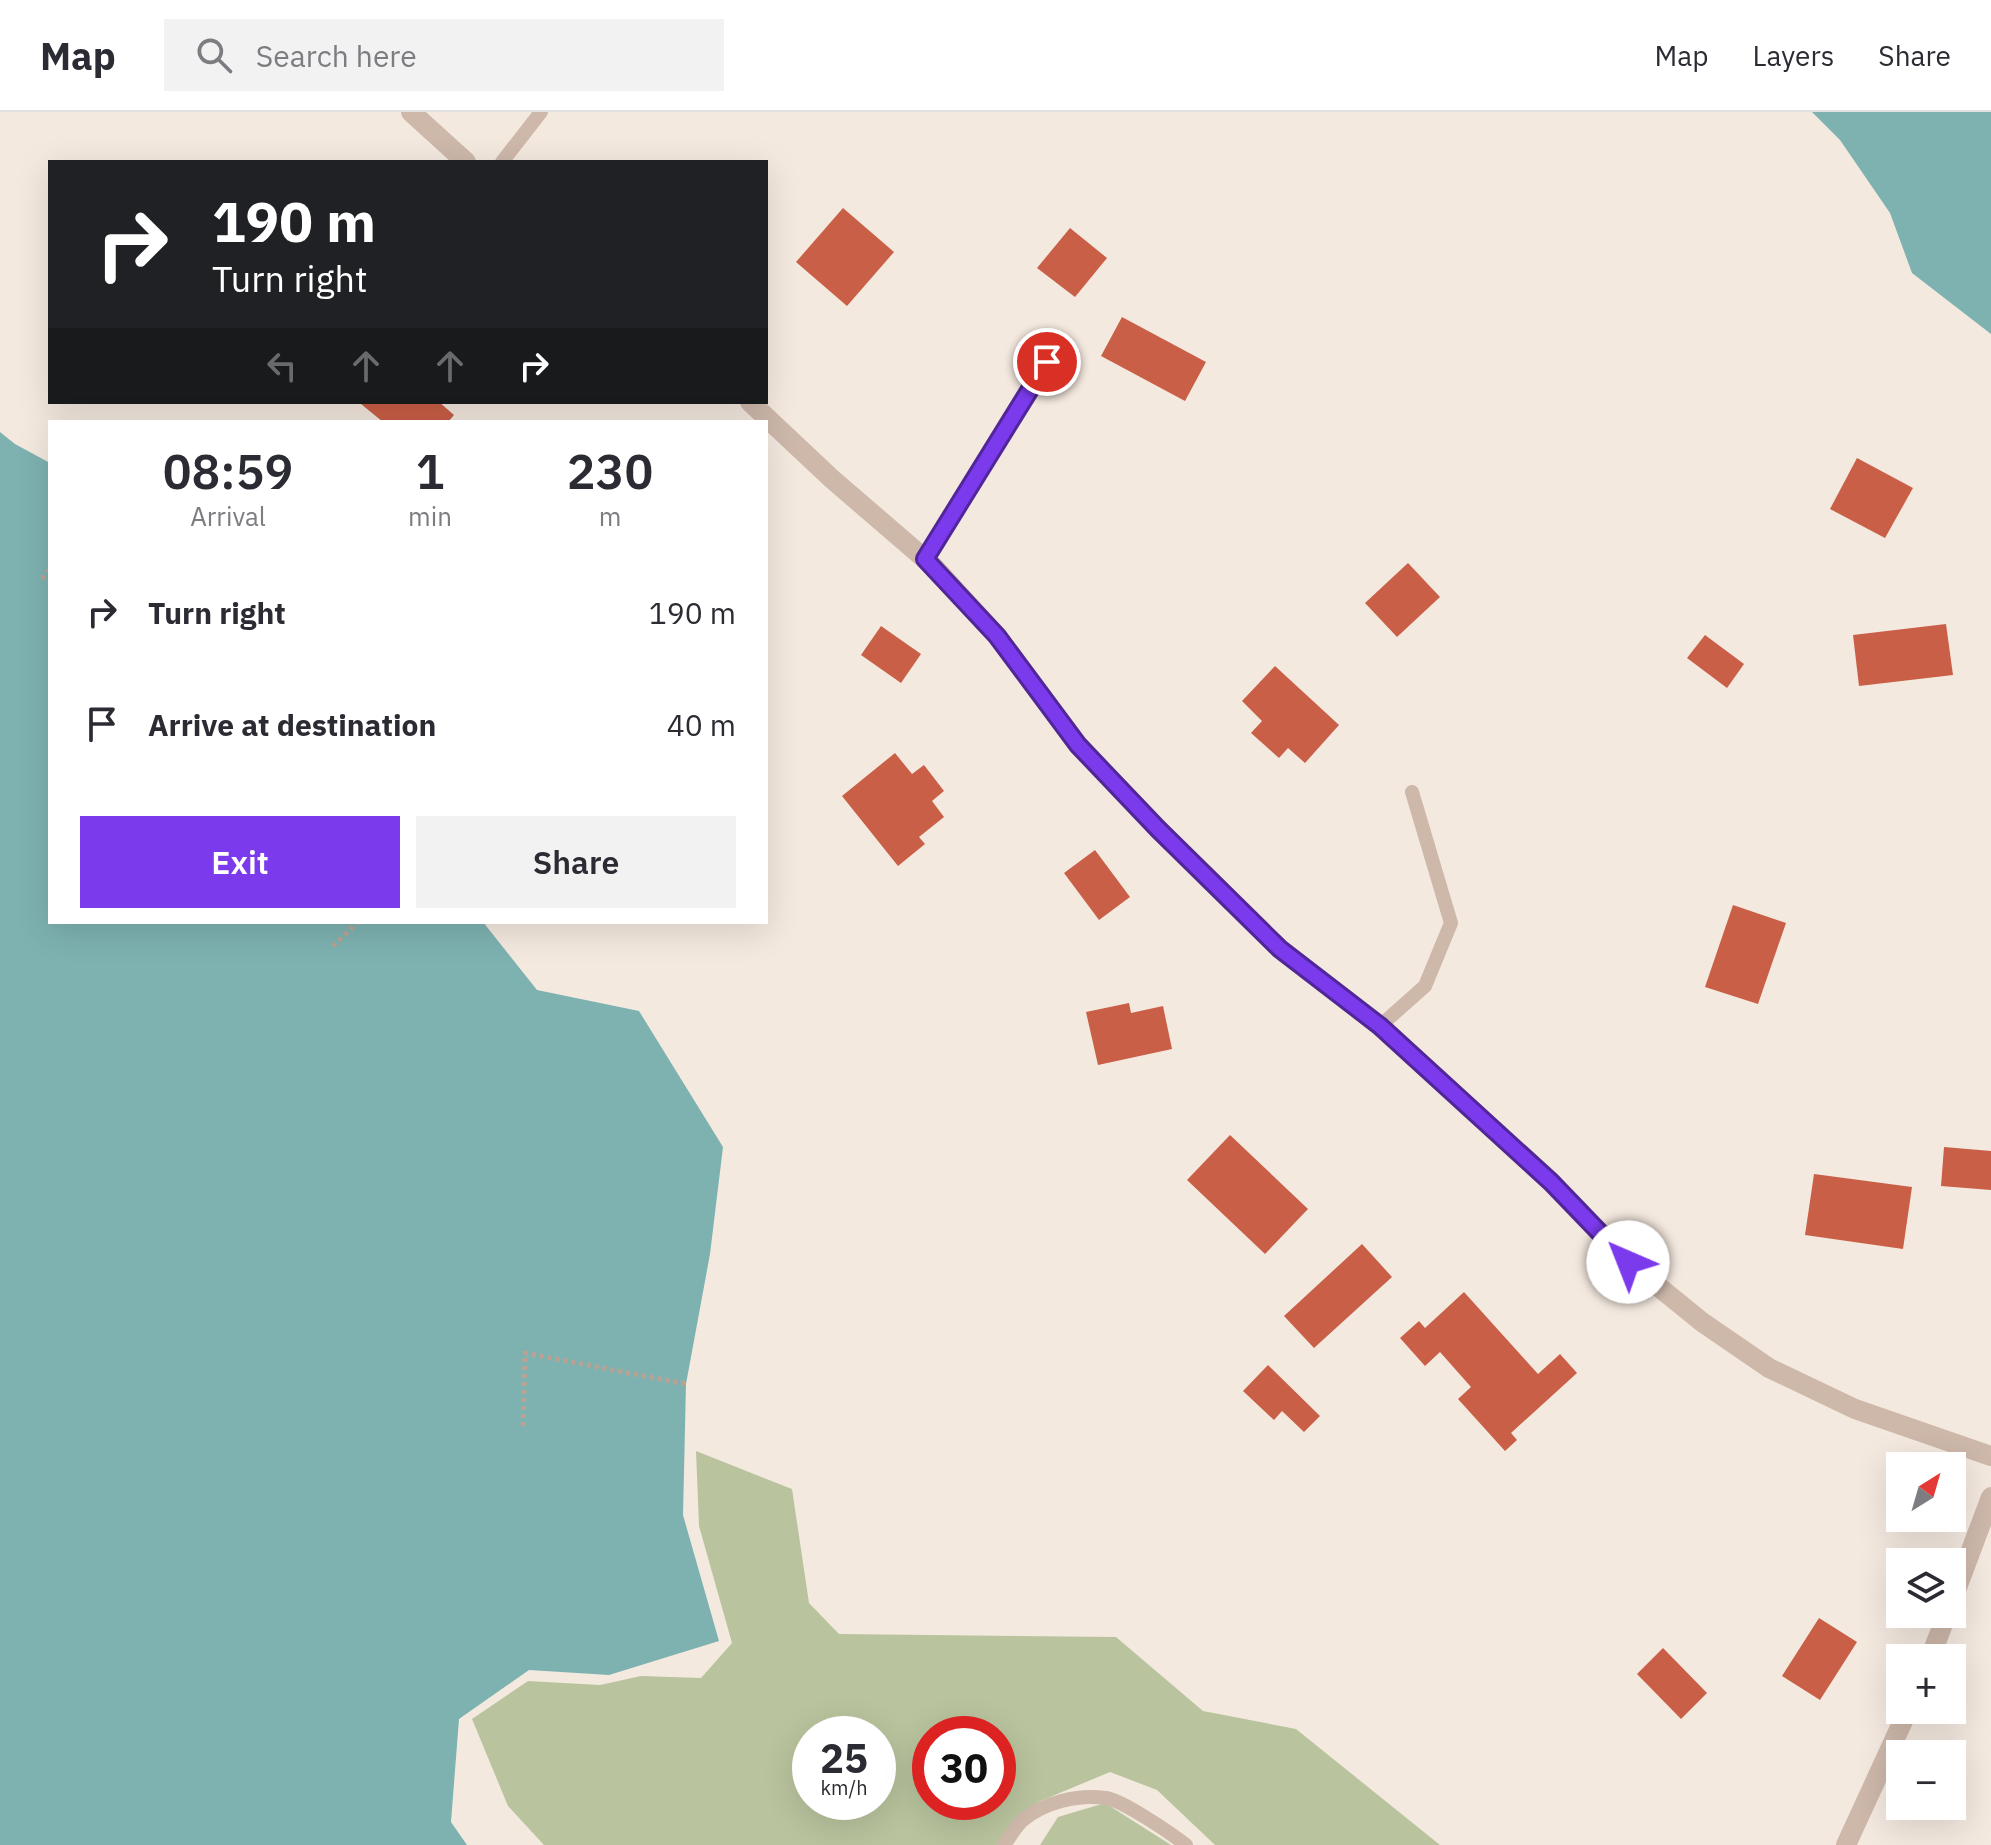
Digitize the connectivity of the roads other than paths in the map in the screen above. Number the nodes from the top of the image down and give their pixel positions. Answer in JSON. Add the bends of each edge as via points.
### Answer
{"nodes":[{"id":1,"x":411,"y":112,"type":"edge"},
{"id":2,"x":541,"y":112,"type":"edge"},
{"id":3,"x":464,"y":160,"type":"edge"},
{"id":4,"x":504,"y":160,"type":"edge"},
{"id":5,"x":1047,"y":362,"type":"dead end"},
{"id":6,"x":752,"y":404,"type":"edge"},
{"id":7,"x":925,"y":559,"type":"junction"},
{"id":8,"x":1412,"y":792,"type":"dead end"},
{"id":9,"x":1380,"y":1026,"type":"junction"},
{"id":10,"x":1991,"y":1456,"type":"edge"},
{"id":11,"x":1991,"y":1497,"type":"edge"},
{"id":12,"x":1966,"y":1564,"type":"edge"},
{"id":13,"x":1902,"y":1724,"type":"edge"},
{"id":14,"x":1004,"y":1845,"type":"edge"},
{"id":15,"x":1186,"y":1845,"type":"edge"},
{"id":16,"x":1846,"y":1845,"type":"edge"}],
"edges":[{"from":1,"to":3,"type":"street"},
{"from":2,"to":4,"type":"lane"},
{"from":5,"to":7,"type":"lane"},
{"from":6,"to":7,"type":"street"},
{"from":7,"to":9,"type":"street","via":[[997,636],[1078,745],[1158,829],[1280,949]]},
{"from":8,"to":9,"type":"lane","via":[[1451,923],[1425,986]]},
{"from":9,"to":10,"type":"street","via":[[1551,1182],[1628,1262],[1702,1322],[1769,1368],[1855,1409]]},
{"from":11,"to":12,"type":"street"},
{"from":13,"to":16,"type":"street"},
{"from":14,"to":15,"type":"lane","via":[[1022,1821],[1049,1806],[1070,1798],[1109,1798]]}]}
